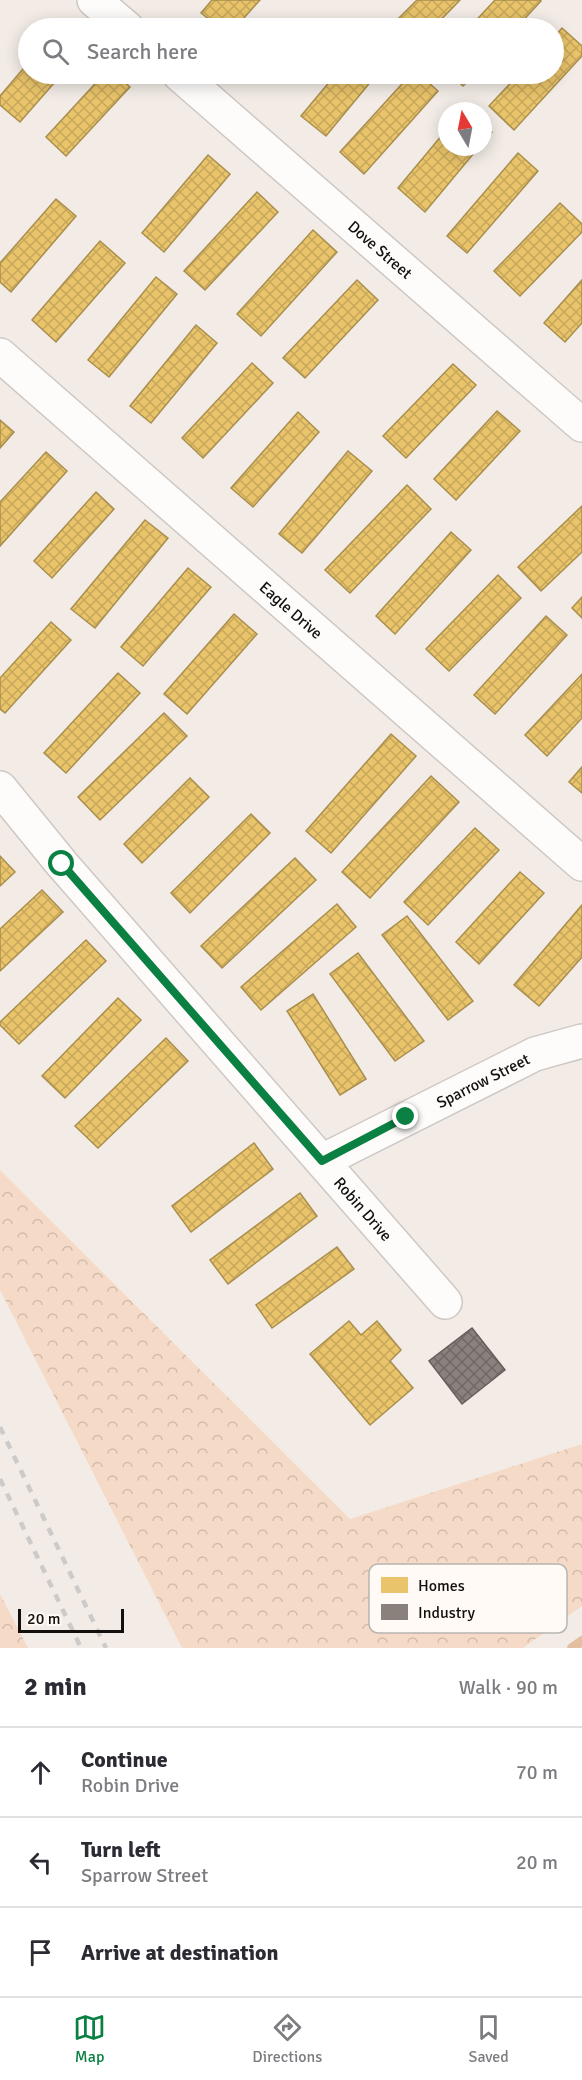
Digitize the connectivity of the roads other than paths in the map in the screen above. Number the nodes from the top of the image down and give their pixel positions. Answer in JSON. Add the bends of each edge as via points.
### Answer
{"nodes":[{"id":1,"x":94,"y":0,"type":"edge"},
{"id":2,"x":115,"y":18,"type":"edge"},
{"id":3,"x":190,"y":84,"type":"edge"},
{"id":4,"x":0,"y":355,"type":"edge"},
{"id":5,"x":582,"y":425,"type":"edge"},
{"id":6,"x":0,"y":788,"type":"edge"},
{"id":7,"x":582,"y":864,"type":"edge"},
{"id":8,"x":582,"y":1041,"type":"edge"},
{"id":9,"x":322,"y":1161,"type":"junction"},
{"id":10,"x":445,"y":1302,"type":"dead end"}],
"edges":[{"from":1,"to":2,"type":"street"},
{"from":3,"to":5,"type":"street","name":"Dove Street"},
{"from":4,"to":7,"type":"street","name":"Eagle Drive"},
{"from":6,"to":9,"type":"street","name":"Robin Drive"},
{"from":8,"to":9,"type":"street","name":"Sparrow Street","via":[[534,1054]]},
{"from":9,"to":10,"type":"street","name":"Robin Drive"}]}
